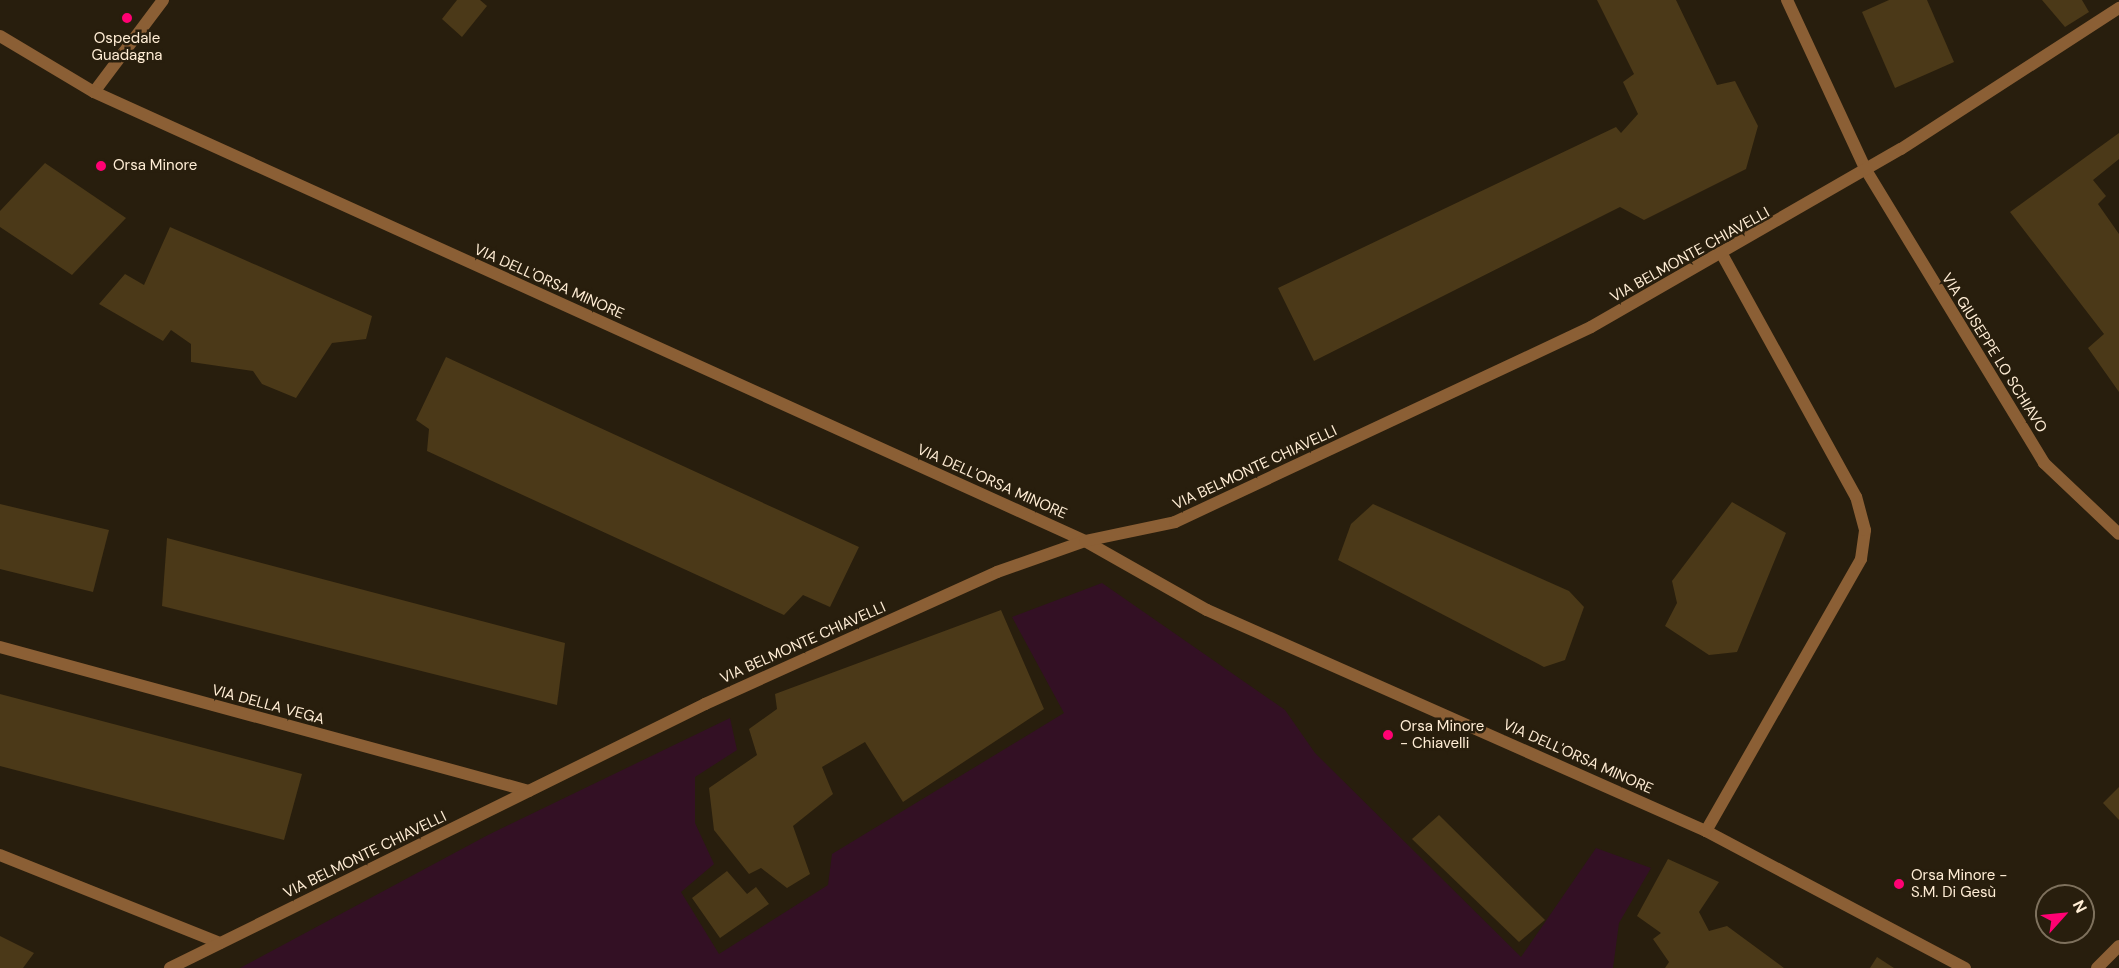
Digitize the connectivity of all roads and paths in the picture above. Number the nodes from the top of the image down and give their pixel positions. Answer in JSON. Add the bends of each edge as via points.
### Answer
{"nodes":[{"id":1,"x":163,"y":0,"type":"edge"},
{"id":2,"x":1787,"y":0,"type":"edge"},
{"id":3,"x":2119,"y":8,"type":"edge"},
{"id":4,"x":0,"y":36,"type":"edge"},
{"id":5,"x":94,"y":92,"type":"junction"},
{"id":6,"x":1866,"y":170,"type":"junction"},
{"id":7,"x":1723,"y":256,"type":"junction"},
{"id":8,"x":2119,"y":534,"type":"edge"},
{"id":9,"x":1085,"y":541,"type":"junction"},
{"id":10,"x":0,"y":647,"type":"edge"},
{"id":11,"x":529,"y":791,"type":"junction"},
{"id":12,"x":1706,"y":831,"type":"junction"},
{"id":13,"x":0,"y":855,"type":"edge"},
{"id":14,"x":220,"y":943,"type":"junction"},
{"id":15,"x":2119,"y":946,"type":"edge"},
{"id":16,"x":170,"y":968,"type":"edge"},
{"id":17,"x":1965,"y":968,"type":"edge"},
{"id":18,"x":2097,"y":968,"type":"edge"}],
"edges":[{"from":1,"to":5,"type":"street"},
{"from":2,"to":6,"type":"street","name":"VIA GIUSEPPE LO SCHIAVO"},
{"from":3,"to":6,"type":"street","name":"VIA BELMONTE CHIAVELLI"},
{"from":4,"to":5,"type":"street","name":"VIA DELL'ORSA MINORE"},
{"from":5,"to":9,"type":"street","name":"VIA DELL'ORSA MINORE"},
{"from":6,"to":7,"type":"street","name":"VIA BELMONTE CHIAVELLI"},
{"from":6,"to":8,"type":"street","name":"VIA GIUSEPPE LO SCHIAVO","via":[[2044,463]]},
{"from":7,"to":9,"type":"street","name":"VIA BELMONTE CHIAVELLI","via":[[1591,327],[1175,522]]},
{"from":7,"to":12,"type":"street","via":[[1856,497],[1865,530],[1861,559]]},
{"from":9,"to":11,"type":"street","name":"VIA BELMONTE CHIAVELLI","via":[[997,572],[705,704]]},
{"from":9,"to":12,"type":"street","name":"VIA DELL'ORSA MINORE","via":[[1207,610]]},
{"from":10,"to":11,"type":"street","name":"VIA DELLA VEGA"},
{"from":11,"to":14,"type":"street","name":"VIA BELMONTE CHIAVELLI"},
{"from":12,"to":17,"type":"street","name":"VIA DELL'ORSA MINORE"},
{"from":13,"to":14,"type":"street"},
{"from":14,"to":16,"type":"street","name":"VIA BELMONTE CHIAVELLI"},
{"from":15,"to":18,"type":"street"}]}
